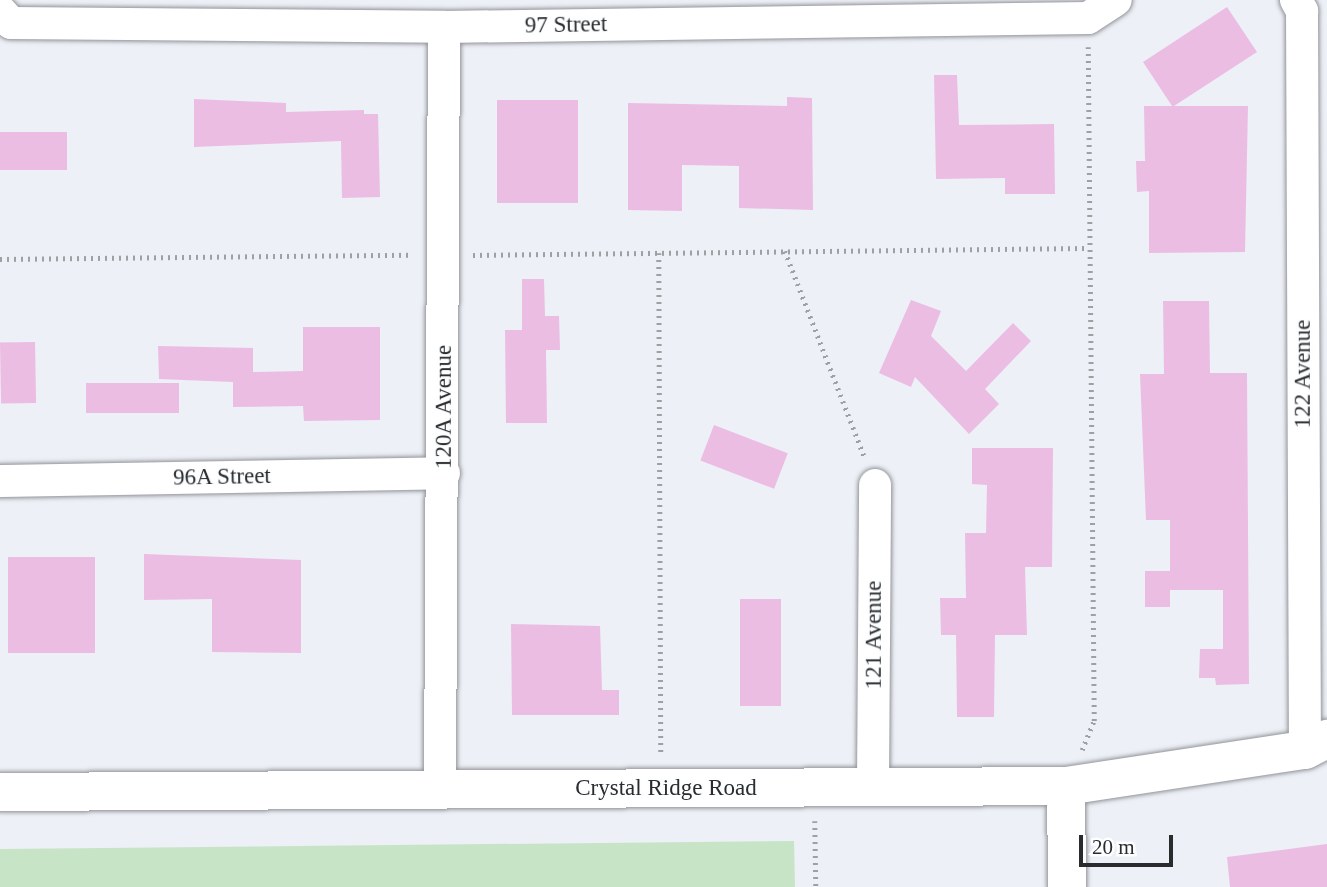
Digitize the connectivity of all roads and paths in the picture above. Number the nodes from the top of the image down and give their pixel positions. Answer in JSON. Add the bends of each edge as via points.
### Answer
{"nodes":[{"id":1,"x":1116,"y":0,"type":"edge"},
{"id":2,"x":1296,"y":0,"type":"edge"},
{"id":3,"x":6,"y":17,"type":"edge"},
{"id":4,"x":1088,"y":18,"type":"junction"},
{"id":5,"x":444,"y":27,"type":"junction"},
{"id":6,"x":1088,"y":248,"type":"junction"},
{"id":7,"x":785,"y":251,"type":"junction"},
{"id":8,"x":659,"y":253,"type":"junction"},
{"id":9,"x":444,"y":255,"type":"junction"},
{"id":10,"x":0,"y":259,"type":"edge"},
{"id":11,"x":444,"y":473,"type":"junction"},
{"id":12,"x":0,"y":481,"type":"edge"},
{"id":13,"x":875,"y":485,"type":"joint"},
{"id":14,"x":1316,"y":744,"type":"edge"},
{"id":15,"x":873,"y":786,"type":"junction"},
{"id":16,"x":1066,"y":786,"type":"junction"},
{"id":17,"x":661,"y":787,"type":"junction"},
{"id":18,"x":440,"y":788,"type":"junction"},
{"id":19,"x":815,"y":790,"type":"junction"},
{"id":20,"x":0,"y":792,"type":"edge"},
{"id":21,"x":816,"y":887,"type":"edge"},
{"id":22,"x":1067,"y":887,"type":"edge"}],
"edges":[{"from":1,"to":4,"type":"street"},
{"from":2,"to":14,"type":"street","name":"122 Avenue","via":[[1302,11]]},
{"from":3,"to":5,"type":"street","name":"97 Street"},
{"from":4,"to":5,"type":"street","name":"97 Street"},
{"from":4,"to":6,"type":"path"},
{"from":5,"to":9,"type":"street","name":"120A Avenue"},
{"from":6,"to":7,"type":"path"},
{"from":6,"to":16,"type":"path","via":[[1094,720]]},
{"from":7,"to":8,"type":"path"},
{"from":7,"to":13,"type":"path"},
{"from":8,"to":9,"type":"path"},
{"from":8,"to":17,"type":"path"},
{"from":9,"to":10,"type":"path"},
{"from":9,"to":11,"type":"street","name":"120A Avenue"},
{"from":11,"to":12,"type":"street","name":"96A Street"},
{"from":11,"to":18,"type":"street","name":"120A Avenue"},
{"from":13,"to":15,"type":"street","name":"121 Avenue"},
{"from":14,"to":16,"type":"street","name":"Crystal Ridge Road"},
{"from":15,"to":16,"type":"street","name":"Crystal Ridge Road"},
{"from":15,"to":19,"type":"street","name":"Crystal Ridge Road"},
{"from":16,"to":22,"type":"street"},
{"from":17,"to":18,"type":"street","name":"Crystal Ridge Road"},
{"from":17,"to":19,"type":"street","name":"Crystal Ridge Road"},
{"from":18,"to":20,"type":"street","name":"Crystal Ridge Road"},
{"from":19,"to":21,"type":"path"}]}
